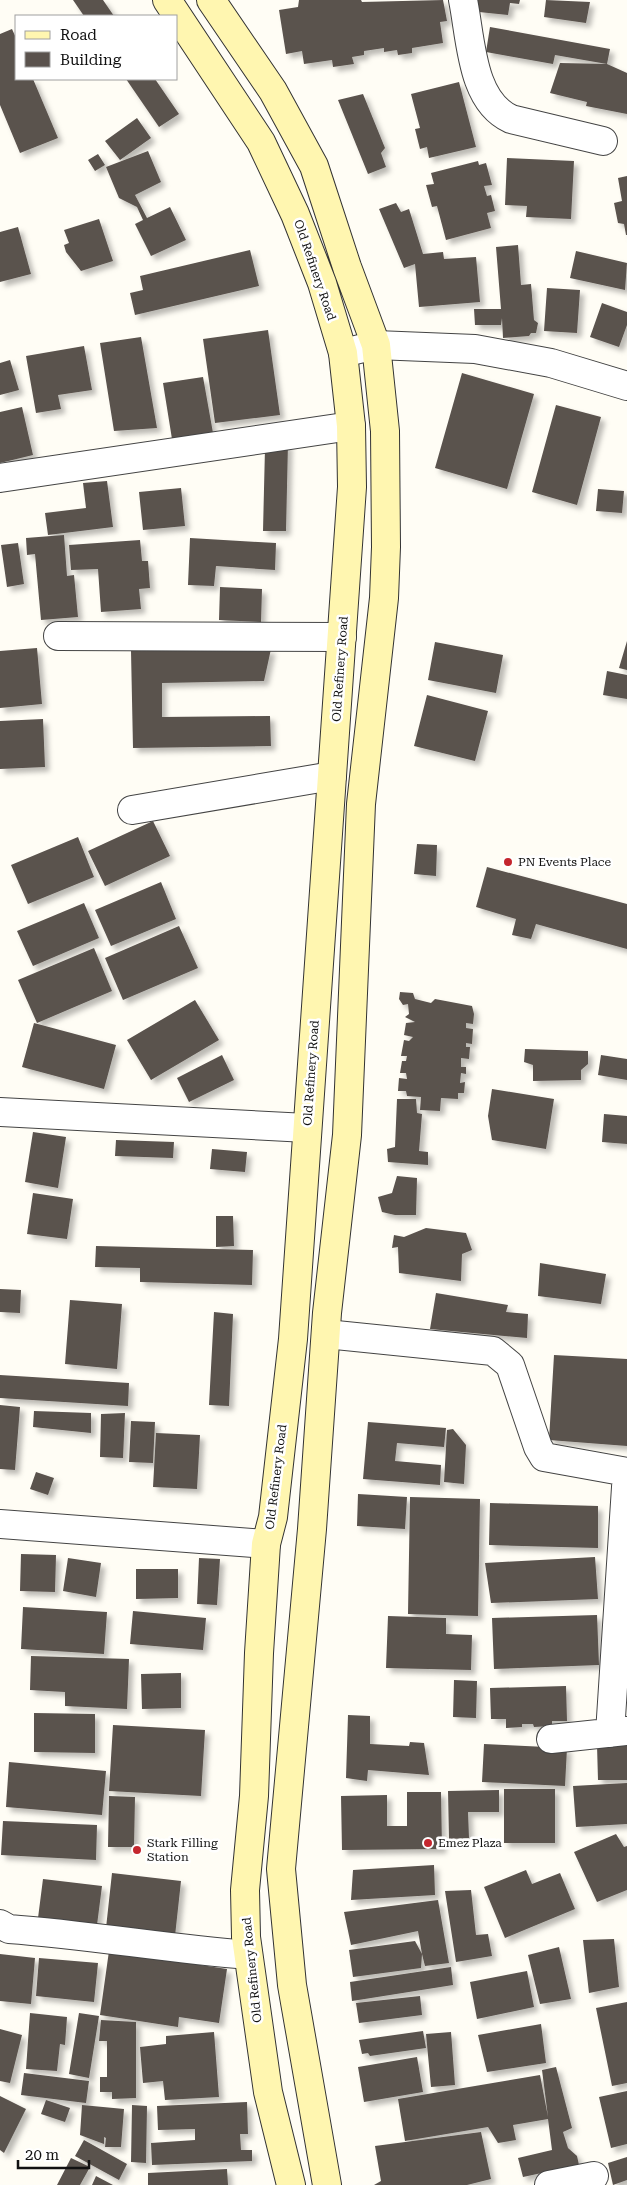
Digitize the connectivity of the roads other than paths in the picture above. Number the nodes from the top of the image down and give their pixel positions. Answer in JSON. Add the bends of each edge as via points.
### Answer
{"nodes":[{"id":1,"x":167,"y":0,"type":"edge"},
{"id":2,"x":211,"y":0,"type":"edge"},
{"id":3,"x":463,"y":0,"type":"edge"},
{"id":4,"x":177,"y":15,"type":"edge"},
{"id":5,"x":178,"y":17,"type":"edge"},
{"id":6,"x":603,"y":141,"type":"dead end"},
{"id":7,"x":376,"y":345,"type":"junction"},
{"id":8,"x":343,"y":354,"type":"junction"},
{"id":9,"x":627,"y":386,"type":"edge"},
{"id":10,"x":351,"y":426,"type":"junction"},
{"id":11,"x":0,"y":478,"type":"edge"},
{"id":12,"x":58,"y":636,"type":"dead end"},
{"id":13,"x":342,"y":637,"type":"junction"},
{"id":14,"x":332,"y":776,"type":"junction"},
{"id":15,"x":132,"y":810,"type":"dead end"},
{"id":16,"x":0,"y":1112,"type":"edge"},
{"id":17,"x":307,"y":1128,"type":"junction"},
{"id":18,"x":326,"y":1334,"type":"junction"},
{"id":19,"x":627,"y":1472,"type":"edge"},
{"id":20,"x":0,"y":1524,"type":"edge"},
{"id":21,"x":266,"y":1544,"type":"junction"},
{"id":22,"x":618,"y":1732,"type":"edge"},
{"id":23,"x":551,"y":1739,"type":"dead end"},
{"id":24,"x":0,"y":1924,"type":"edge"},
{"id":25,"x":248,"y":1955,"type":"junction"},
{"id":26,"x":594,"y":2176,"type":"dead end"},
{"id":27,"x":291,"y":2185,"type":"edge"},
{"id":28,"x":327,"y":2185,"type":"edge"},
{"id":29,"x":549,"y":2185,"type":"edge"}],
"edges":[{"from":1,"to":4,"type":"main road","name":"Old Refinery Road"},
{"from":2,"to":7,"type":"main road","via":[[273,91],[314,166]]},
{"from":3,"to":6,"type":"street","via":[[479,86],[494,108],[511,119]]},
{"from":5,"to":8,"type":"main road","name":"Old Refinery Road","via":[[261,142],[295,214],[322,283]]},
{"from":7,"to":8,"type":"street"},
{"from":7,"to":9,"type":"street","via":[[475,348],[551,363]]},
{"from":7,"to":18,"type":"main road","via":[[386,431],[384,598],[361,804],[347,1135]]},
{"from":8,"to":10,"type":"main road","name":"Old Refinery Road"},
{"from":10,"to":11,"type":"street"},
{"from":10,"to":13,"type":"main road","name":"Old Refinery Road","via":[[352,487]]},
{"from":12,"to":13,"type":"street"},
{"from":13,"to":14,"type":"main road","name":"Old Refinery Road"},
{"from":14,"to":15,"type":"street"},
{"from":14,"to":17,"type":"main road","name":"Old Refinery Road"},
{"from":16,"to":17,"type":"street"},
{"from":17,"to":21,"type":"main road","name":"Old Refinery Road","via":[[293,1339],[273,1516]]},
{"from":18,"to":19,"type":"street","via":[[493,1351],[510,1365],[544,1457]]},
{"from":18,"to":28,"type":"main road","via":[[281,1869],[292,1985]]},
{"from":19,"to":22,"type":"street"},
{"from":20,"to":21,"type":"street"},
{"from":21,"to":25,"type":"main road","name":"Old Refinery Road","via":[[254,1796],[245,1890]]},
{"from":22,"to":23,"type":"street"},
{"from":24,"to":25,"type":"street","via":[[10,1929]]},
{"from":25,"to":27,"type":"main road","name":"Old Refinery Road","via":[[268,2092]]},
{"from":26,"to":29,"type":"street"}]}
